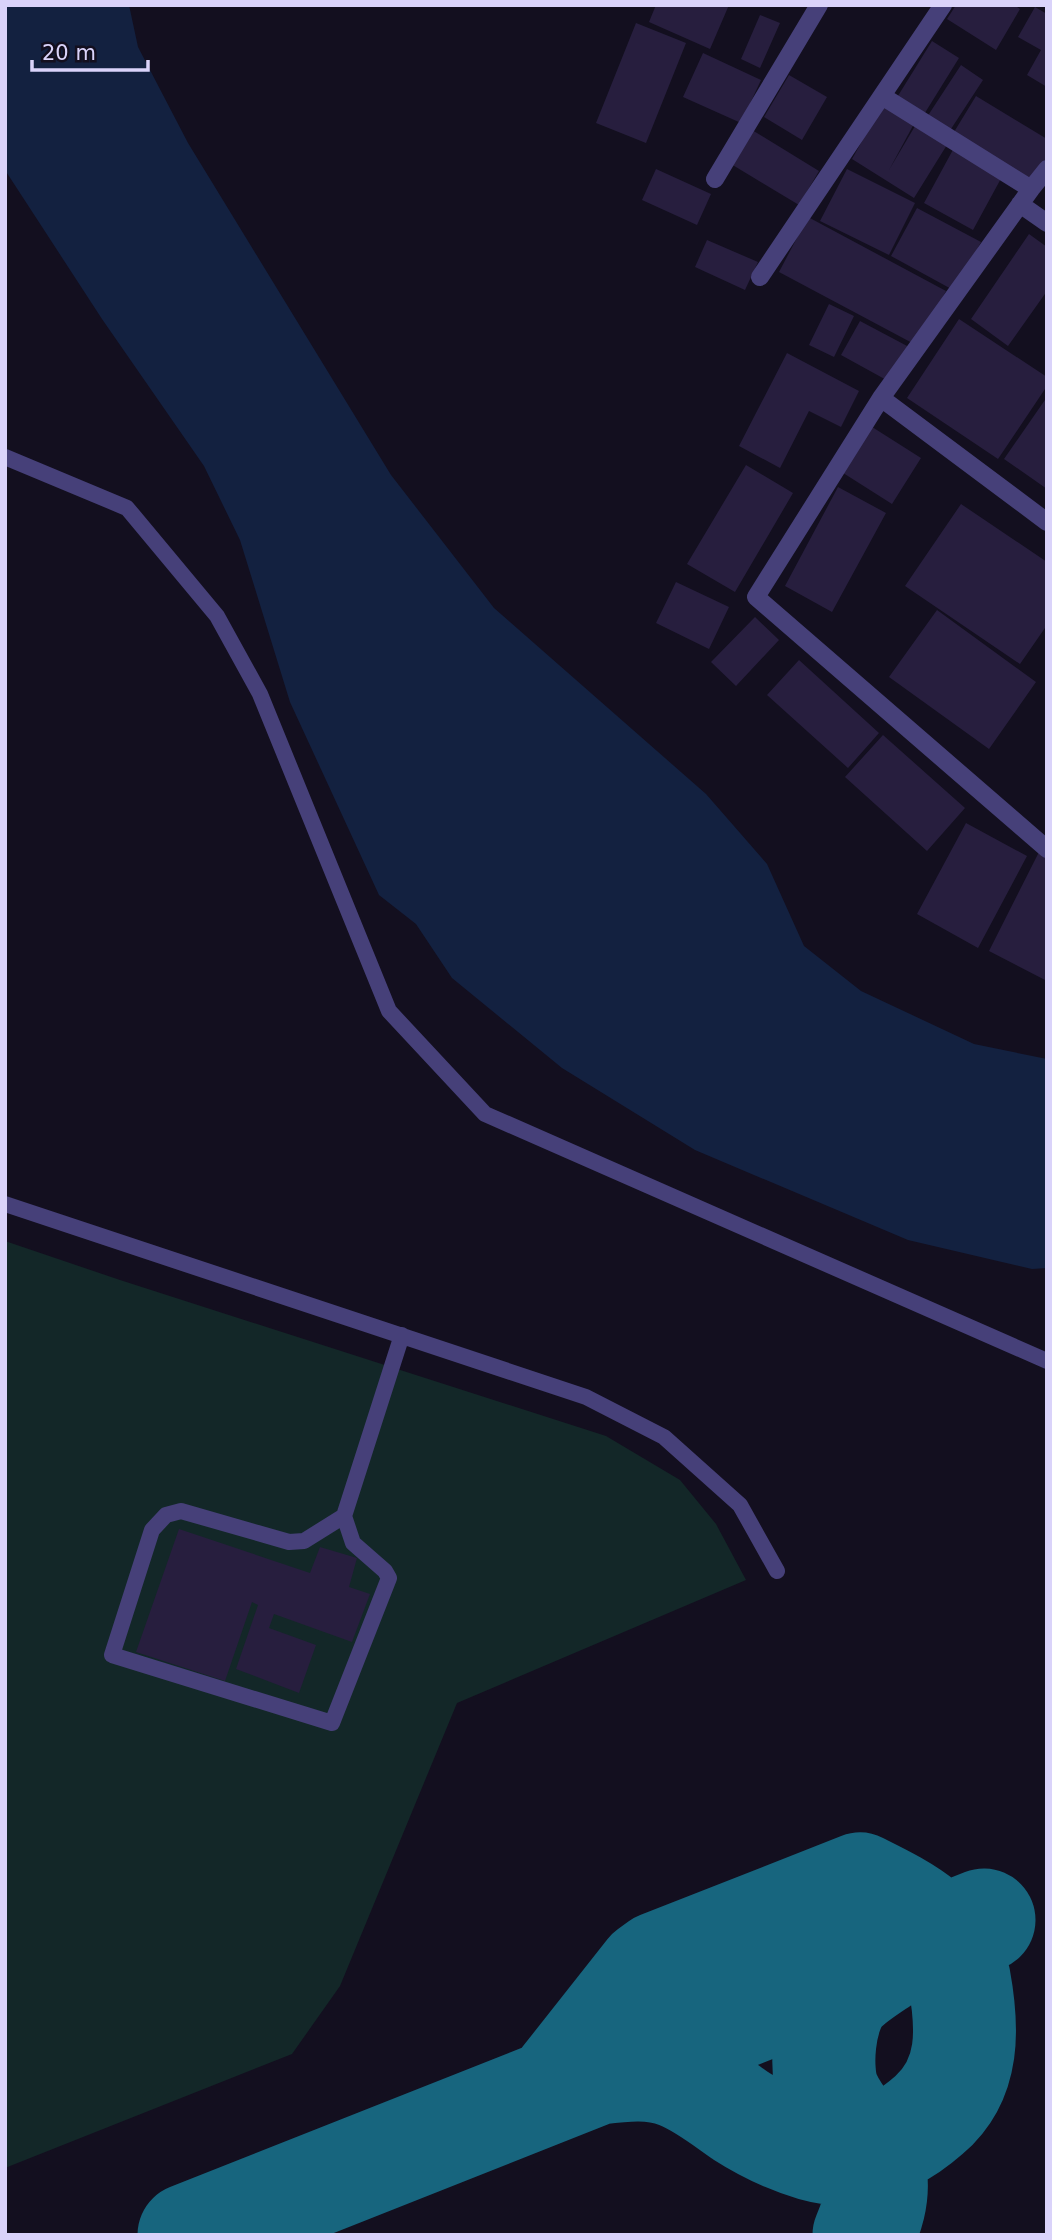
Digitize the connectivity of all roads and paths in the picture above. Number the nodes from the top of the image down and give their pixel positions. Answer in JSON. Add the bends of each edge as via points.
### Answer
{"nodes":[{"id":1,"x":820,"y":5,"type":"edge"},
{"id":2,"x":943,"y":5,"type":"edge"},
{"id":3,"x":883,"y":96,"type":"junction"},
{"id":4,"x":1047,"y":169,"type":"edge"},
{"id":5,"x":715,"y":179,"type":"dead end"},
{"id":6,"x":1031,"y":189,"type":"junction"},
{"id":7,"x":1020,"y":204,"type":"junction"},
{"id":8,"x":1047,"y":223,"type":"edge"},
{"id":9,"x":760,"y":277,"type":"dead end"},
{"id":10,"x":881,"y":398,"type":"junction"},
{"id":11,"x":5,"y":457,"type":"edge"},
{"id":12,"x":1047,"y":522,"type":"edge"},
{"id":13,"x":1047,"y":849,"type":"edge"},
{"id":14,"x":5,"y":1204,"type":"edge"},
{"id":15,"x":402,"y":1335,"type":"junction"},
{"id":16,"x":1047,"y":1361,"type":"edge"},
{"id":17,"x":344,"y":1517,"type":"junction"},
{"id":18,"x":777,"y":1571,"type":"dead end"}],
"edges":[{"from":1,"to":5,"type":"street"},
{"from":2,"to":3,"type":"street"},
{"from":3,"to":6,"type":"street"},
{"from":3,"to":9,"type":"street"},
{"from":4,"to":6,"type":"street"},
{"from":6,"to":7,"type":"street"},
{"from":7,"to":8,"type":"street"},
{"from":7,"to":10,"type":"street"},
{"from":10,"to":12,"type":"street"},
{"from":10,"to":13,"type":"street","via":[[756,597]]},
{"from":11,"to":16,"type":"lane","via":[[127,508],[217,616],[260,694],[389,1011],[485,1114]]},
{"from":14,"to":15,"type":"lane"},
{"from":15,"to":17,"type":"lane"},
{"from":15,"to":18,"type":"lane","via":[[586,1397],[664,1437],[740,1505]]},
{"from":17,"to":17,"type":"lane","via":[[353,1542],[388,1578],[332,1723],[111,1655],[152,1530],[166,1515],[181,1511],[289,1542],[303,1541]]}]}
